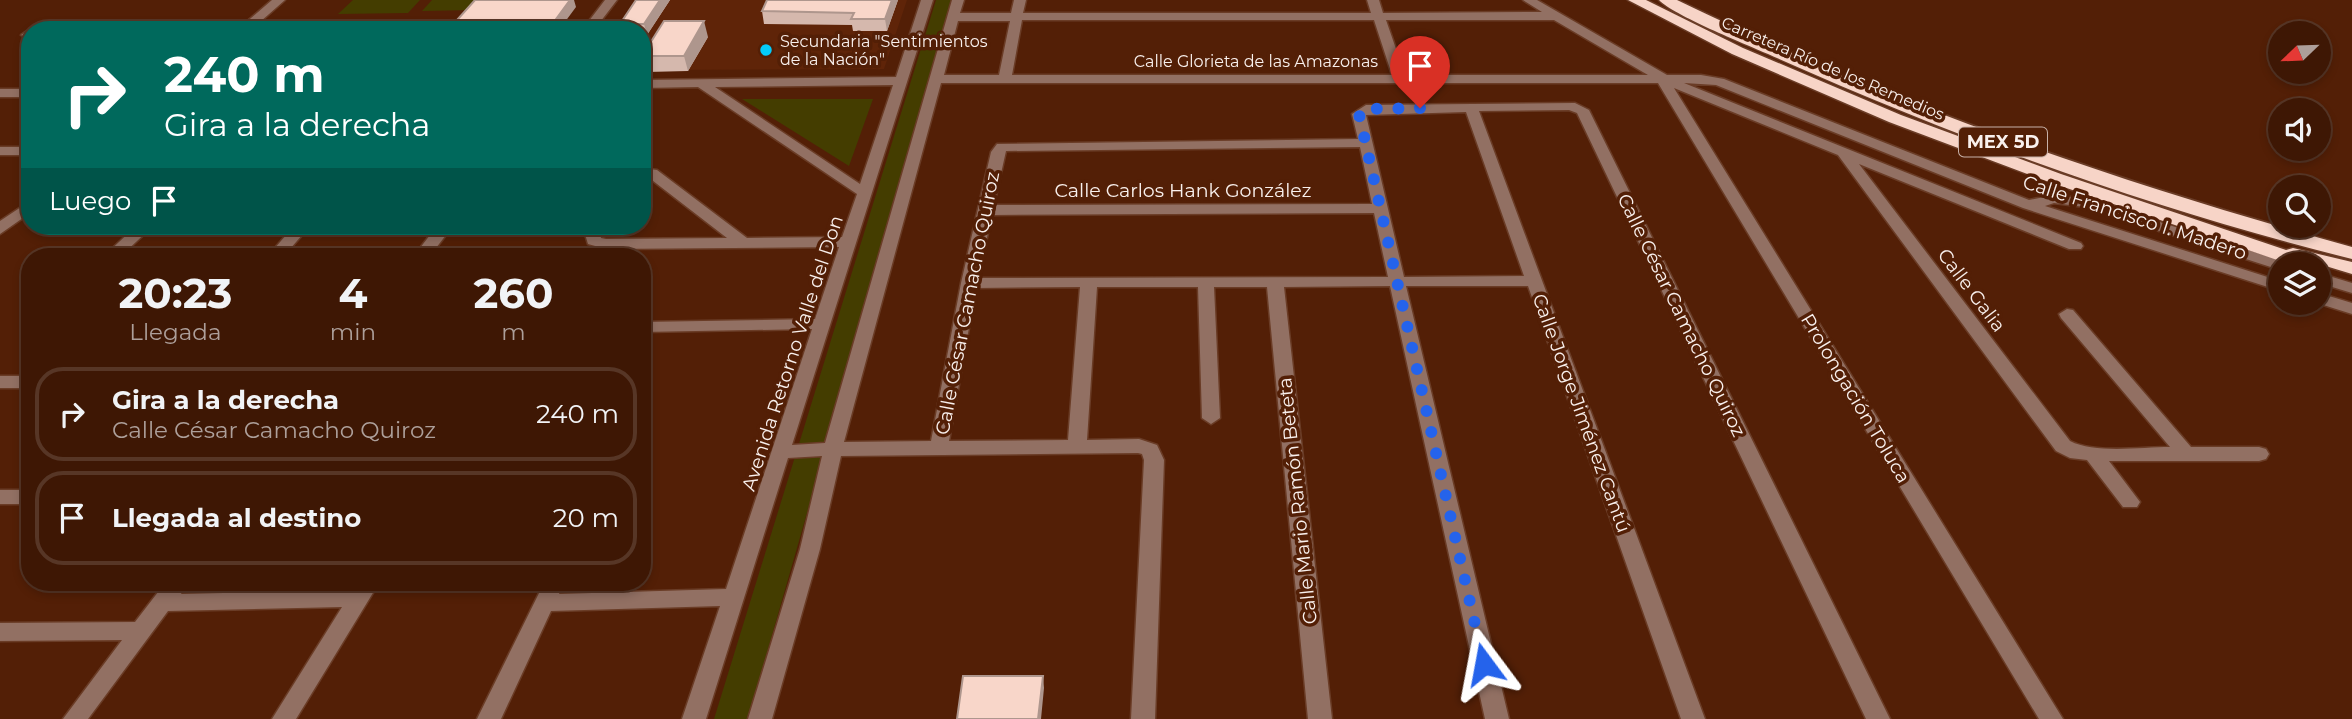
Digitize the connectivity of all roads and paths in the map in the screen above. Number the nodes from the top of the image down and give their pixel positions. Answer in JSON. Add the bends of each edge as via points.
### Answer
{"nodes":[{"id":1,"x":279,"y":0,"type":"edge"},
{"id":2,"x":611,"y":0,"type":"edge"},
{"id":3,"x":927,"y":0,"type":"edge"},
{"id":4,"x":1020,"y":0,"type":"edge"},
{"id":5,"x":1373,"y":0,"type":"edge"},
{"id":6,"x":1529,"y":0,"type":"edge"},
{"id":7,"x":1635,"y":0,"type":"edge"},
{"id":8,"x":1666,"y":0,"type":"edge"},
{"id":9,"x":956,"y":9,"type":"edge"},
{"id":10,"x":1377,"y":16,"type":"junction"},
{"id":11,"x":1558,"y":16,"type":"junction"},
{"id":12,"x":1017,"y":17,"type":"junction"},
{"id":13,"x":254,"y":21,"type":"edge"},
{"id":14,"x":595,"y":21,"type":"edge"},
{"id":15,"x":1005,"y":78,"type":"junction"},
{"id":16,"x":1399,"y":78,"type":"junction"},
{"id":17,"x":1661,"y":78,"type":"junction"},
{"id":18,"x":936,"y":79,"type":"junction"},
{"id":19,"x":901,"y":81,"type":"junction"},
{"id":20,"x":700,"y":83,"type":"junction"},
{"id":21,"x":651,"y":84,"type":"edge"},
{"id":22,"x":0,"y":93,"type":"edge"},
{"id":23,"x":21,"y":93,"type":"edge"},
{"id":24,"x":1471,"y":107,"type":"junction"},
{"id":25,"x":1365,"y":143,"type":"junction"},
{"id":26,"x":0,"y":151,"type":"edge"},
{"id":27,"x":21,"y":151,"type":"edge"},
{"id":28,"x":1843,"y":153,"type":"junction"},
{"id":29,"x":651,"y":173,"type":"edge"},
{"id":30,"x":866,"y":194,"type":"junction"},
{"id":31,"x":2028,"y":205,"type":"junction"},
{"id":32,"x":1379,"y":208,"type":"junction"},
{"id":33,"x":987,"y":210,"type":"junction"},
{"id":34,"x":21,"y":212,"type":"edge"},
{"id":35,"x":0,"y":229,"type":"edge"},
{"id":36,"x":135,"y":235,"type":"edge"},
{"id":37,"x":593,"y":235,"type":"edge"},
{"id":38,"x":743,"y":242,"type":"junction"},
{"id":39,"x":849,"y":242,"type":"junction"},
{"id":40,"x":2257,"y":245,"type":"junction"},
{"id":41,"x":2075,"y":246,"type":"dead end"},
{"id":42,"x":121,"y":248,"type":"edge"},
{"id":43,"x":2275,"y":252,"type":"edge"},
{"id":44,"x":2352,"y":253,"type":"edge"},
{"id":45,"x":2268,"y":261,"type":"edge"},
{"id":46,"x":2352,"y":268,"type":"edge"},
{"id":47,"x":2331,"y":272,"type":"edge"},
{"id":48,"x":2352,"y":278,"type":"edge"},
{"id":49,"x":1534,"y":281,"type":"junction"},
{"id":50,"x":1206,"y":282,"type":"junction"},
{"id":51,"x":2268,"y":282,"type":"edge"},
{"id":52,"x":2331,"y":282,"type":"edge"},
{"id":53,"x":1089,"y":283,"type":"junction"},
{"id":54,"x":1275,"y":283,"type":"junction"},
{"id":55,"x":1396,"y":283,"type":"junction"},
{"id":56,"x":968,"y":284,"type":"junction"},
{"id":57,"x":2352,"y":288,"type":"edge"},
{"id":58,"x":2331,"y":303,"type":"edge"},
{"id":59,"x":2352,"y":309,"type":"edge"},
{"id":60,"x":2067,"y":314,"type":"dead end"},
{"id":61,"x":823,"y":324,"type":"junction"},
{"id":62,"x":651,"y":327,"type":"edge"},
{"id":63,"x":0,"y":382,"type":"edge"},
{"id":64,"x":21,"y":382,"type":"edge"},
{"id":65,"x":1211,"y":418,"type":"dead end"},
{"id":66,"x":1077,"y":446,"type":"junction"},
{"id":67,"x":939,"y":447,"type":"junction"},
{"id":68,"x":833,"y":449,"type":"junction"},
{"id":69,"x":783,"y":452,"type":"junction"},
{"id":70,"x":2093,"y":454,"type":"junction"},
{"id":71,"x":2186,"y":454,"type":"junction"},
{"id":72,"x":2259,"y":454,"type":"dead end"},
{"id":73,"x":0,"y":497,"type":"edge"},
{"id":74,"x":21,"y":497,"type":"edge"},
{"id":75,"x":2130,"y":502,"type":"dead end"},
{"id":76,"x":171,"y":591,"type":"edge"},
{"id":77,"x":363,"y":591,"type":"edge"},
{"id":78,"x":550,"y":593,"type":"edge"},
{"id":79,"x":733,"y":597,"type":"junction"},
{"id":80,"x":162,"y":603,"type":"junction"},
{"id":81,"x":141,"y":631,"type":"junction"},
{"id":82,"x":0,"y":632,"type":"edge"},
{"id":83,"x":75,"y":719,"type":"edge"},
{"id":84,"x":284,"y":719,"type":"edge"},
{"id":85,"x":489,"y":719,"type":"edge"},
{"id":86,"x":694,"y":719,"type":"edge"},
{"id":87,"x":760,"y":719,"type":"edge"},
{"id":88,"x":1143,"y":719,"type":"edge"},
{"id":89,"x":1320,"y":719,"type":"edge"},
{"id":90,"x":1497,"y":719,"type":"edge"},
{"id":91,"x":1693,"y":719,"type":"edge"},
{"id":92,"x":1878,"y":719,"type":"edge"},
{"id":93,"x":2051,"y":719,"type":"edge"}],
"edges":[{"from":1,"to":13,"type":"street"},
{"from":2,"to":14,"type":"street"},
{"from":3,"to":19,"type":"street","name":"Avenida Retorno Valle del Don"},
{"from":4,"to":12,"type":"street"},
{"from":5,"to":10,"type":"street"},
{"from":6,"to":11,"type":"street"},
{"from":7,"to":40,"type":"highway","name":"Carretera Río de los Remedios","number":"MEX 5D","via":[[1825,89],[2055,177]]},
{"from":8,"to":44,"type":"highway","name":"Carretera Río de los Remedios","number":"MEX 5D","via":[[1801,63],[1955,125],[2219,215]]},
{"from":9,"to":12,"type":"street"},
{"from":9,"to":18,"type":"street"},
{"from":10,"to":11,"type":"street"},
{"from":10,"to":12,"type":"street"},
{"from":10,"to":16,"type":"street"},
{"from":11,"to":17,"type":"street"},
{"from":12,"to":15,"type":"street"},
{"from":15,"to":16,"type":"street","name":"Calle Glorieta de las Amazonas"},
{"from":15,"to":18,"type":"street","name":"Calle Glorieta de las Amazonas"},
{"from":16,"to":17,"type":"street","name":"Calle Glorieta de las Amazonas"},
{"from":17,"to":28,"type":"street"},
{"from":17,"to":31,"type":"street","name":"Calle Francisco I. Madero","via":[[1719,82]]},
{"from":17,"to":93,"type":"street","name":"Prolongación Toluca"},
{"from":18,"to":68,"type":"street"},
{"from":19,"to":20,"type":"street"},
{"from":19,"to":30,"type":"street","name":"Avenida Retorno Valle del Don"},
{"from":20,"to":21,"type":"street"},
{"from":20,"to":30,"type":"street"},
{"from":22,"to":23,"type":"street"},
{"from":24,"to":25,"type":"street","name":"Calle César Camacho Quiroz","via":[[1362,110]]},
{"from":24,"to":49,"type":"street","name":"Calle Jorge Jiménez Cantú"},
{"from":24,"to":92,"type":"street","name":"Calle César Camacho Quiroz","via":[[1570,106],[1582,110]]},
{"from":25,"to":32,"type":"street"},
{"from":25,"to":33,"type":"street","name":"Calle César Camacho Quiroz","via":[[1008,145],[998,152]]},
{"from":26,"to":27,"type":"street"},
{"from":28,"to":41,"type":"street"},
{"from":28,"to":70,"type":"street","name":"Calle Galia","via":[[2069,450]]},
{"from":29,"to":38,"type":"street"},
{"from":30,"to":39,"type":"street","name":"Avenida Retorno Valle del Don"},
{"from":31,"to":45,"type":"street","via":[[2054,199],[2087,203]]},
{"from":31,"to":51,"type":"street","name":"Calle Francisco I. Madero"},
{"from":32,"to":33,"type":"street","name":"Calle Carlos Hank González"},
{"from":32,"to":55,"type":"street"},
{"from":33,"to":56,"type":"street","name":"Calle César Camacho Quiroz"},
{"from":34,"to":35,"type":"street"},
{"from":36,"to":42,"type":"street"},
{"from":37,"to":38,"type":"street","via":[[598,244]]},
{"from":38,"to":39,"type":"street"},
{"from":39,"to":61,"type":"street","name":"Avenida Retorno Valle del Don"},
{"from":40,"to":43,"type":"highway"},
{"from":40,"to":46,"type":"highway"},
{"from":47,"to":48,"type":"highway"},
{"from":49,"to":55,"type":"street"},
{"from":49,"to":91,"type":"street","name":"Calle Jorge Jiménez Cantú"},
{"from":50,"to":53,"type":"street"},
{"from":50,"to":54,"type":"street"},
{"from":50,"to":65,"type":"street"},
{"from":52,"to":57,"type":"street"},
{"from":53,"to":56,"type":"street"},
{"from":53,"to":66,"type":"street"},
{"from":54,"to":55,"type":"street"},
{"from":54,"to":89,"type":"street","name":"Calle Mario Ramón Beteta"},
{"from":55,"to":90,"type":"street"},
{"from":56,"to":67,"type":"street","name":"Calle César Camacho Quiroz"},
{"from":58,"to":59,"type":"street"},
{"from":60,"to":71,"type":"street"},
{"from":61,"to":62,"type":"street"},
{"from":61,"to":69,"type":"street","name":"Avenida Retorno Valle del Don"},
{"from":63,"to":64,"type":"street"},
{"from":66,"to":67,"type":"street","name":"Calle César Camacho Quiroz"},
{"from":66,"to":88,"type":"street","name":"Calle César Camacho Quiroz","via":[[1145,447],[1154,460]]},
{"from":67,"to":68,"type":"street","name":"Calle César Camacho Quiroz"},
{"from":68,"to":69,"type":"street","name":"Calle César Camacho Quiroz"},
{"from":68,"to":87,"type":"street","via":[[810,549]]},
{"from":69,"to":79,"type":"street","name":"Avenida Retorno Valle del Don"},
{"from":70,"to":71,"type":"street"},
{"from":70,"to":75,"type":"street"},
{"from":71,"to":72,"type":"street"},
{"from":73,"to":74,"type":"street"},
{"from":76,"to":80,"type":"street"},
{"from":77,"to":80,"type":"street"},
{"from":77,"to":84,"type":"street"},
{"from":78,"to":79,"type":"street"},
{"from":78,"to":85,"type":"street"},
{"from":79,"to":86,"type":"street","name":"Avenida Retorno Valle del Don"},
{"from":80,"to":81,"type":"street"},
{"from":81,"to":82,"type":"street"},
{"from":81,"to":83,"type":"street"}]}
